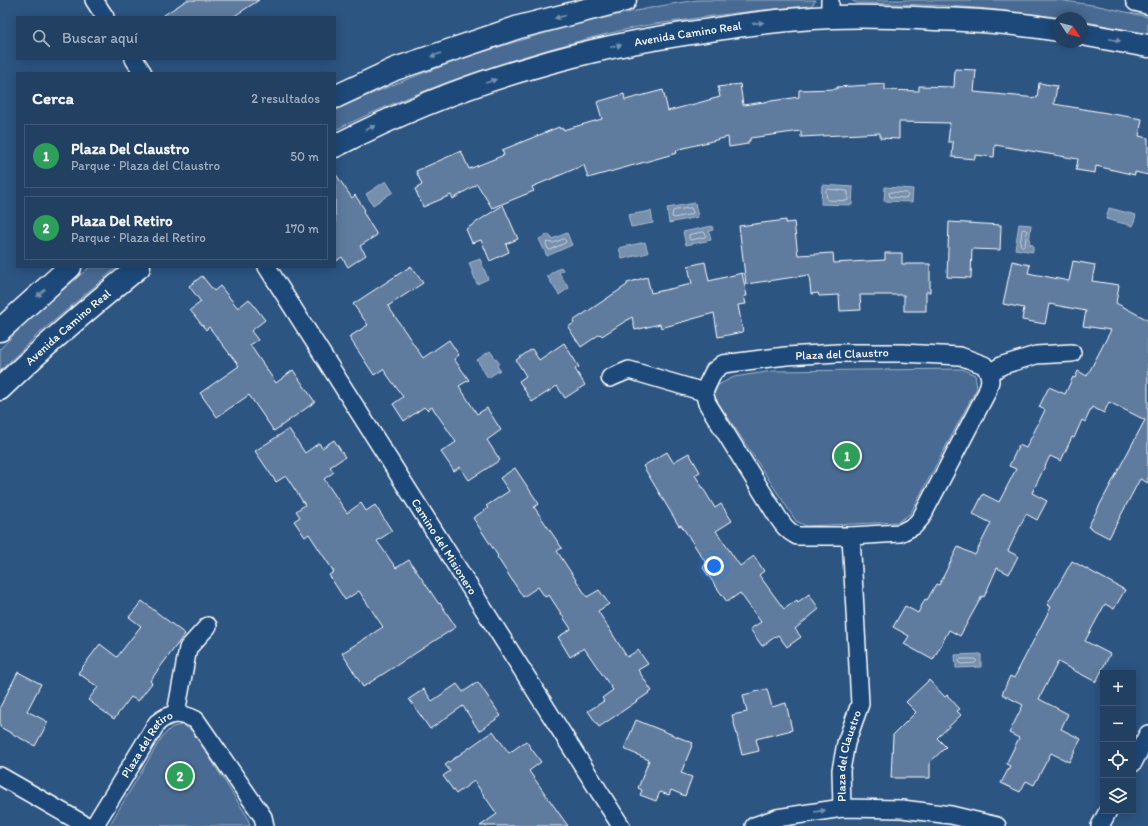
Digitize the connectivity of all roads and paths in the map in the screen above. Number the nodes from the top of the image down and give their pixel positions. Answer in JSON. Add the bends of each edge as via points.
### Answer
{"nodes":[{"id":1,"x":94,"y":0,"type":"edge"},
{"id":2,"x":625,"y":0,"type":"edge"},
{"id":3,"x":1137,"y":0,"type":"edge"},
{"id":4,"x":1148,"y":3,"type":"edge"},
{"id":5,"x":830,"y":9,"type":"edge"},
{"id":6,"x":104,"y":16,"type":"edge"},
{"id":7,"x":1052,"y":29,"type":"edge"},
{"id":8,"x":1088,"y":35,"type":"edge"},
{"id":9,"x":1148,"y":46,"type":"edge"},
{"id":10,"x":135,"y":60,"type":"edge"},
{"id":11,"x":142,"y":72,"type":"edge"},
{"id":12,"x":336,"y":97,"type":"edge"},
{"id":13,"x":336,"y":146,"type":"edge"},
{"id":14,"x":69,"y":268,"type":"edge"},
{"id":15,"x":138,"y":268,"type":"edge"},
{"id":16,"x":268,"y":268,"type":"edge"},
{"id":17,"x":0,"y":330,"type":"edge"},
{"id":18,"x":1072,"y":353,"type":"dead end"},
{"id":19,"x":989,"y":373,"type":"junction"},
{"id":20,"x":610,"y":378,"type":"dead end"},
{"id":21,"x":0,"y":390,"type":"edge"},
{"id":22,"x":704,"y":392,"type":"junction"},
{"id":23,"x":851,"y":536,"type":"junction"},
{"id":24,"x":208,"y":626,"type":"dead end"},
{"id":25,"x":176,"y":713,"type":"junction"},
{"id":26,"x":1148,"y":734,"type":"edge"},
{"id":27,"x":1136,"y":757,"type":"edge"},
{"id":28,"x":0,"y":776,"type":"edge"},
{"id":29,"x":842,"y":808,"type":"junction"},
{"id":30,"x":1106,"y":814,"type":"edge"},
{"id":31,"x":87,"y":826,"type":"edge"},
{"id":32,"x":94,"y":826,"type":"edge"},
{"id":33,"x":265,"y":826,"type":"edge"},
{"id":34,"x":621,"y":826,"type":"edge"},
{"id":35,"x":754,"y":826,"type":"edge"},
{"id":36,"x":997,"y":826,"type":"edge"},
{"id":37,"x":1100,"y":826,"type":"edge"}],
"edges":[{"from":1,"to":6,"type":"street"},
{"from":2,"to":12,"type":"main road","one_way":true,"via":[[512,30],[395,69]]},
{"from":3,"to":4,"type":"main road"},
{"from":5,"to":7,"type":"main road","name":"Avenida Camino Real","via":[[891,17],[972,20]]},
{"from":13,"to":5,"type":"main road","name":"Avenida Camino Real","one_way":true,"via":[[449,95],[531,67],[656,38]]},
{"from":8,"to":9,"type":"main road","one_way":true},
{"from":10,"to":11,"type":"street"},
{"from":14,"to":17,"type":"main road","one_way":true},
{"from":15,"to":21,"type":"main road","name":"Avenida Camino Real","via":[[35,354]]},
{"from":16,"to":34,"type":"street","name":"Camino del Misionero"},
{"from":18,"to":19,"type":"street","via":[[1036,355],[1003,365]]},
{"from":19,"to":22,"type":"street","name":"Plaza del Claustro","via":[[984,366],[960,356],[902,353],[786,356],[723,364],[714,371]]},
{"from":19,"to":23,"type":"street","via":[[987,392],[921,518],[914,526],[900,533]]},
{"from":20,"to":22,"type":"street","via":[[629,370]]},
{"from":22,"to":23,"type":"street","via":[[707,403],[786,530],[797,536]]},
{"from":23,"to":29,"type":"street","name":"Plaza del Claustro","via":[[860,704],[842,763]]},
{"from":24,"to":25,"type":"street","via":[[188,648]]},
{"from":25,"to":32,"type":"street","name":"Plaza del Retiro","via":[[157,723]]},
{"from":25,"to":33,"type":"street","name":"Plaza del Retiro","via":[[196,720],[263,817]]},
{"from":26,"to":27,"type":"street"},
{"from":28,"to":31,"type":"street"},
{"from":35,"to":29,"type":"street","one_way":true,"via":[[777,818]]},
{"from":29,"to":36,"type":"street","via":[[902,809],[951,815]]},
{"from":30,"to":37,"type":"street"}]}
